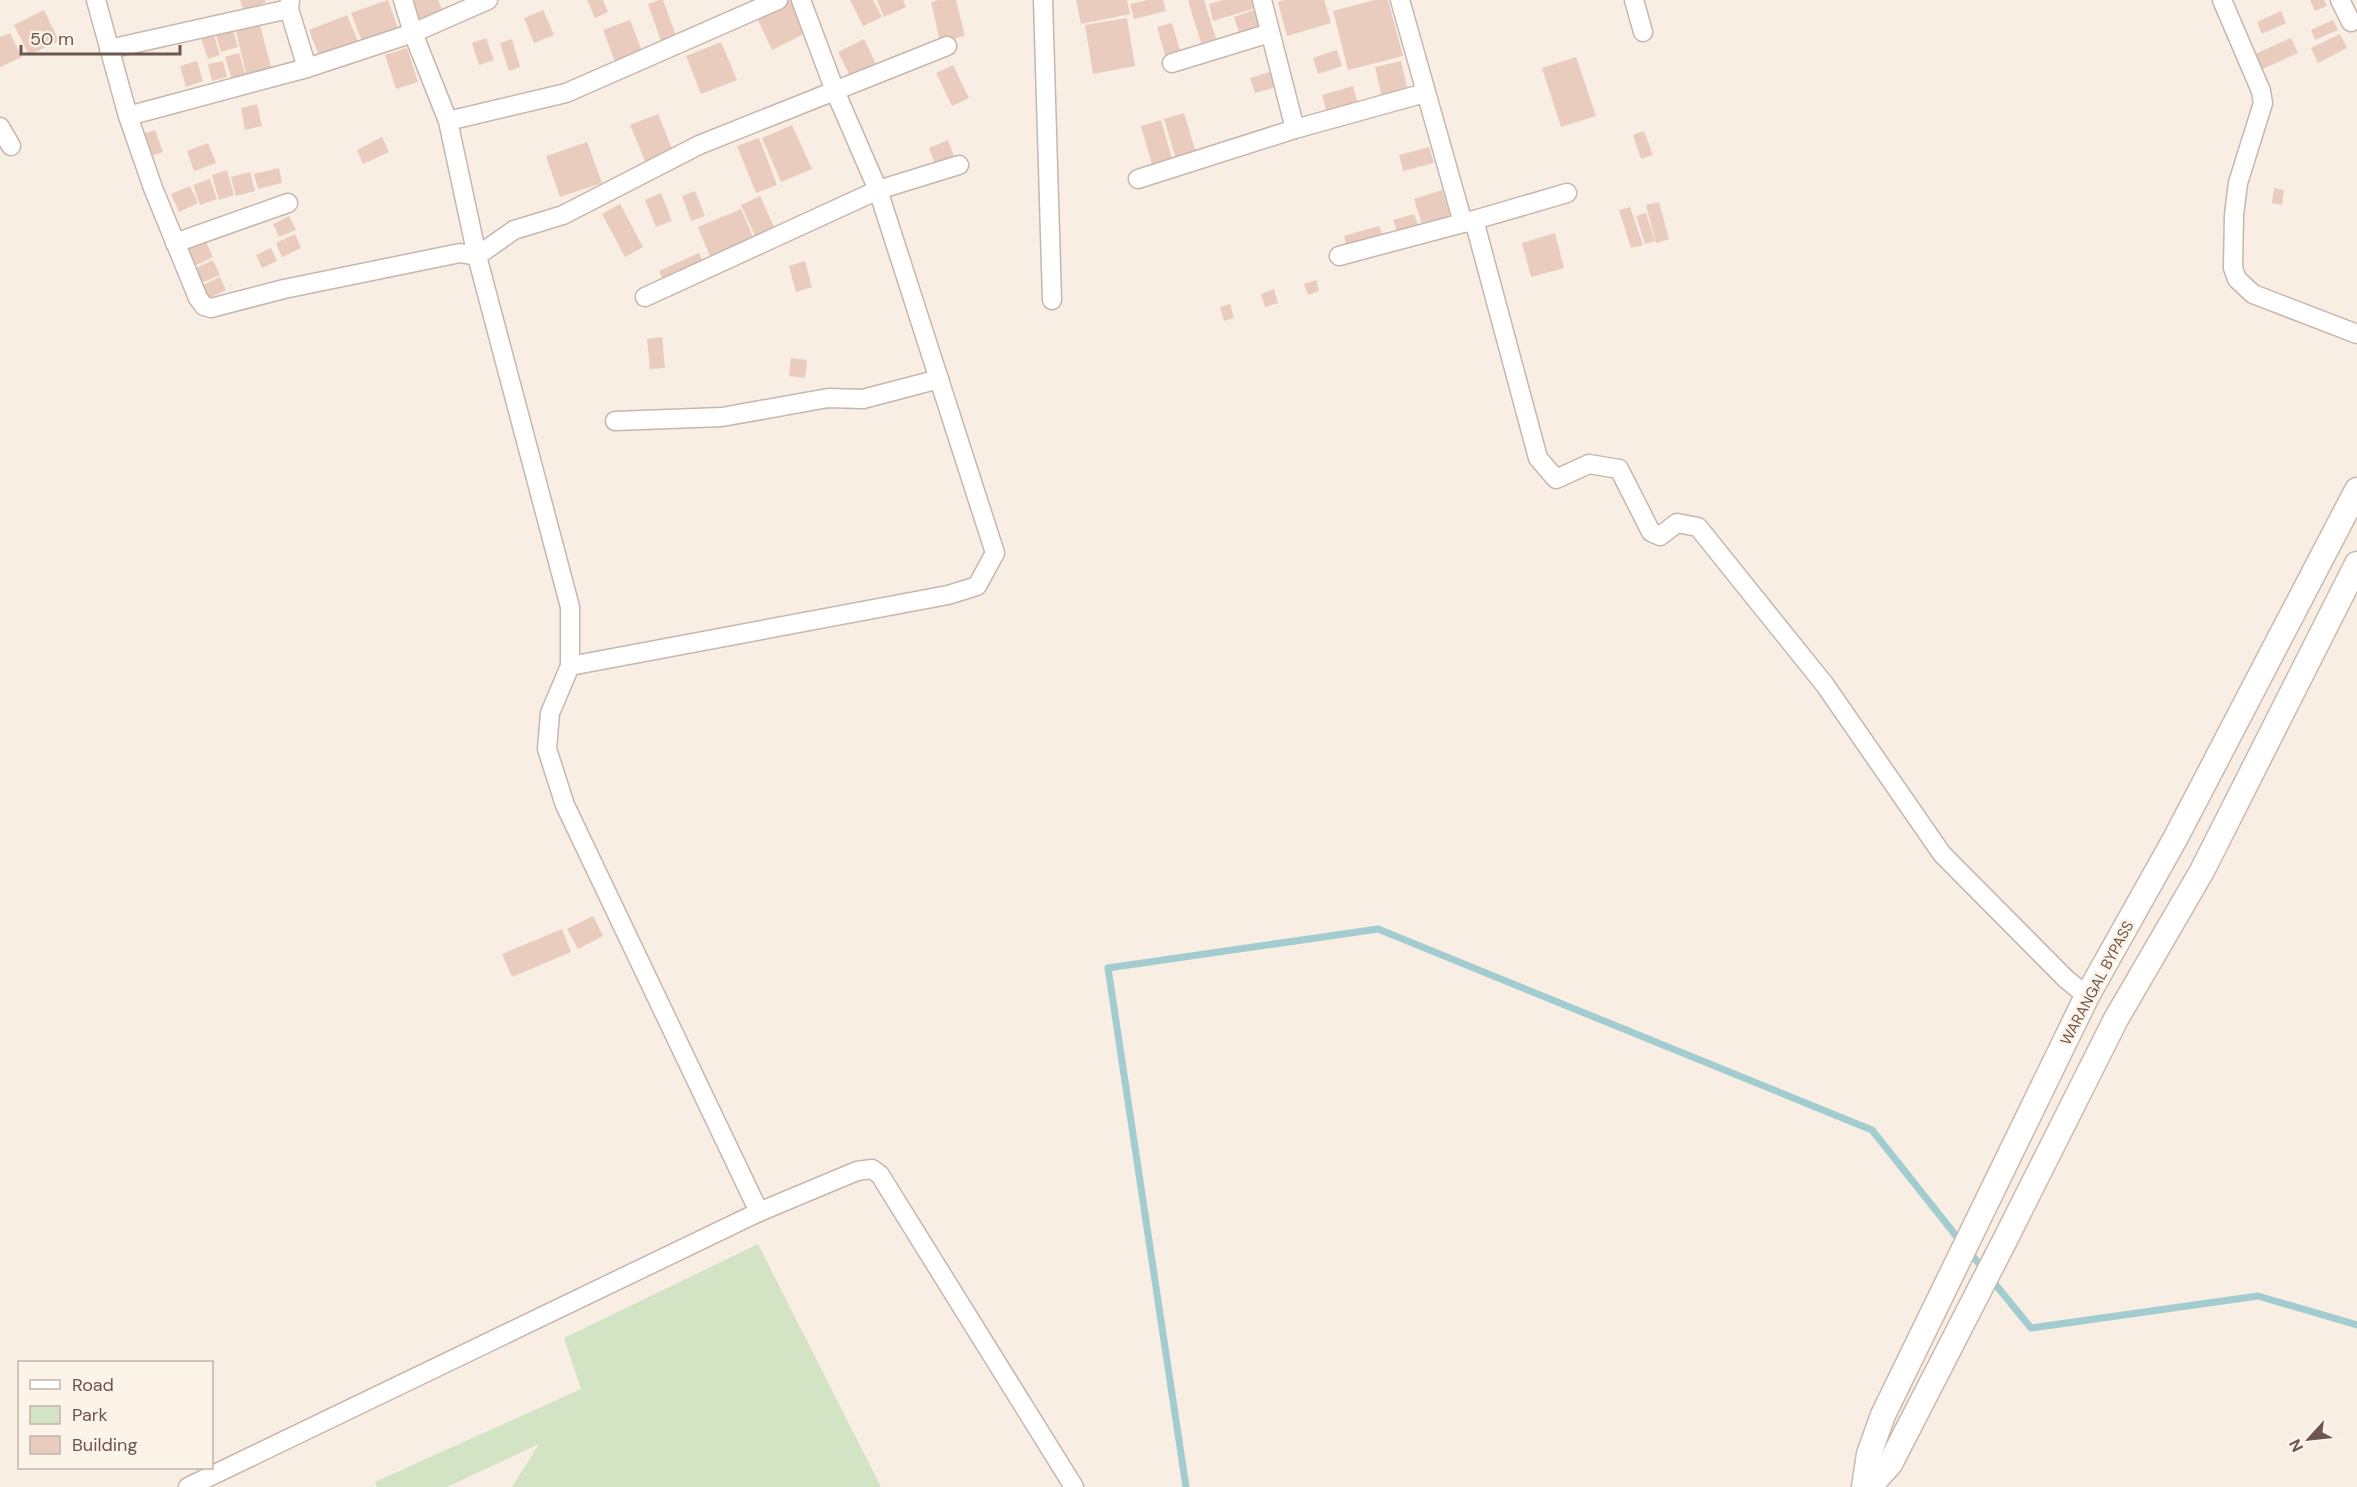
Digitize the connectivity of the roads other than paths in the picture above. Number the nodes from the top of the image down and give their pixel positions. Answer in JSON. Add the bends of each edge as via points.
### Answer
{"nodes":[{"id":1,"x":96,"y":0,"type":"edge"},
{"id":2,"x":403,"y":0,"type":"edge"},
{"id":3,"x":488,"y":0,"type":"edge"},
{"id":4,"x":778,"y":0,"type":"edge"},
{"id":5,"x":801,"y":0,"type":"edge"},
{"id":6,"x":1043,"y":0,"type":"edge"},
{"id":7,"x":1262,"y":0,"type":"edge"},
{"id":8,"x":1400,"y":0,"type":"edge"},
{"id":9,"x":1634,"y":0,"type":"edge"},
{"id":10,"x":2223,"y":0,"type":"edge"},
{"id":11,"x":2340,"y":0,"type":"edge"},
{"id":12,"x":289,"y":4,"type":"edge"},
{"id":13,"x":2351,"y":22,"type":"dead end"},
{"id":14,"x":1643,"y":32,"type":"dead end"},
{"id":15,"x":413,"y":33,"type":"junction"},
{"id":16,"x":1270,"y":33,"type":"junction"},
{"id":17,"x":947,"y":46,"type":"dead end"},
{"id":18,"x":109,"y":49,"type":"junction"},
{"id":19,"x":1172,"y":63,"type":"dead end"},
{"id":20,"x":307,"y":68,"type":"junction"},
{"id":21,"x":835,"y":91,"type":"junction"},
{"id":22,"x":1425,"y":93,"type":"junction"},
{"id":23,"x":128,"y":116,"type":"junction"},
{"id":24,"x":448,"y":121,"type":"junction"},
{"id":25,"x":0,"y":127,"type":"edge"},
{"id":26,"x":1295,"y":129,"type":"junction"},
{"id":27,"x":10,"y":146,"type":"dead end"},
{"id":28,"x":959,"y":165,"type":"dead end"},
{"id":29,"x":1138,"y":179,"type":"dead end"},
{"id":30,"x":878,"y":190,"type":"junction"},
{"id":31,"x":1567,"y":194,"type":"dead end"},
{"id":32,"x":288,"y":203,"type":"dead end"},
{"id":33,"x":1468,"y":222,"type":"junction"},
{"id":34,"x":175,"y":243,"type":"junction"},
{"id":35,"x":477,"y":256,"type":"junction"},
{"id":36,"x":1339,"y":256,"type":"dead end"},
{"id":37,"x":645,"y":297,"type":"dead end"},
{"id":38,"x":1052,"y":300,"type":"dead end"},
{"id":39,"x":2357,"y":334,"type":"edge"},
{"id":40,"x":939,"y":379,"type":"junction"},
{"id":41,"x":615,"y":421,"type":"dead end"},
{"id":42,"x":2354,"y":502,"type":"edge"},
{"id":43,"x":2357,"y":564,"type":"edge"},
{"id":44,"x":570,"y":666,"type":"junction"},
{"id":45,"x":2087,"y":996,"type":"junction"},
{"id":46,"x":759,"y":1212,"type":"junction"},
{"id":47,"x":188,"y":1487,"type":"edge"},
{"id":48,"x":1074,"y":1487,"type":"edge"},
{"id":49,"x":1864,"y":1487,"type":"edge"},
{"id":50,"x":1869,"y":1487,"type":"edge"}],
"edges":[{"from":1,"to":18,"type":"street"},
{"from":2,"to":15,"type":"street"},
{"from":3,"to":15,"type":"street"},
{"from":4,"to":24,"type":"street","via":[[566,93]]},
{"from":5,"to":21,"type":"street"},
{"from":6,"to":38,"type":"street"},
{"from":7,"to":16,"type":"street"},
{"from":8,"to":22,"type":"street"},
{"from":9,"to":14,"type":"street"},
{"from":10,"to":39,"type":"street","via":[[2263,102],[2238,183],[2233,268],[2237,279],[2253,294]]},
{"from":11,"to":13,"type":"street"},
{"from":12,"to":18,"type":"street"},
{"from":12,"to":20,"type":"street"},
{"from":15,"to":20,"type":"street"},
{"from":15,"to":24,"type":"street"},
{"from":16,"to":19,"type":"street"},
{"from":16,"to":26,"type":"street"},
{"from":17,"to":21,"type":"street"},
{"from":18,"to":23,"type":"street"},
{"from":20,"to":23,"type":"street"},
{"from":21,"to":30,"type":"street"},
{"from":21,"to":35,"type":"street","via":[[699,145],[564,215],[514,230]]},
{"from":22,"to":26,"type":"street"},
{"from":22,"to":33,"type":"street"},
{"from":23,"to":34,"type":"street"},
{"from":24,"to":35,"type":"street"},
{"from":25,"to":27,"type":"street"},
{"from":26,"to":29,"type":"street"},
{"from":28,"to":30,"type":"street"},
{"from":30,"to":37,"type":"street"},
{"from":30,"to":40,"type":"street"},
{"from":31,"to":33,"type":"street"},
{"from":32,"to":34,"type":"street"},
{"from":33,"to":36,"type":"street"},
{"from":33,"to":45,"type":"street","via":[[1538,458],[1556,479],[1588,464],[1619,469],[1651,532],[1660,536],[1677,524],[1698,527],[1825,685],[1942,854]]},
{"from":34,"to":35,"type":"street","via":[[198,298],[211,308],[460,253]]},
{"from":35,"to":44,"type":"street","via":[[570,607]]},
{"from":40,"to":41,"type":"street","via":[[863,399],[828,398],[722,417]]},
{"from":40,"to":44,"type":"street","via":[[994,553],[977,586],[937,598]]},
{"from":42,"to":45,"type":"main road","name":"WARANGAL BYPASS"},
{"from":43,"to":50,"type":"main road","via":[[2202,871],[2115,1019],[1890,1464]]},
{"from":44,"to":46,"type":"street","via":[[550,713],[547,749],[565,805]]},
{"from":45,"to":49,"type":"main road","name":"WARANGAL BYPASS","via":[[1883,1415],[1869,1454]]},
{"from":46,"to":47,"type":"street"},
{"from":46,"to":48,"type":"street","via":[[857,1171],[872,1169],[880,1175]]}]}
